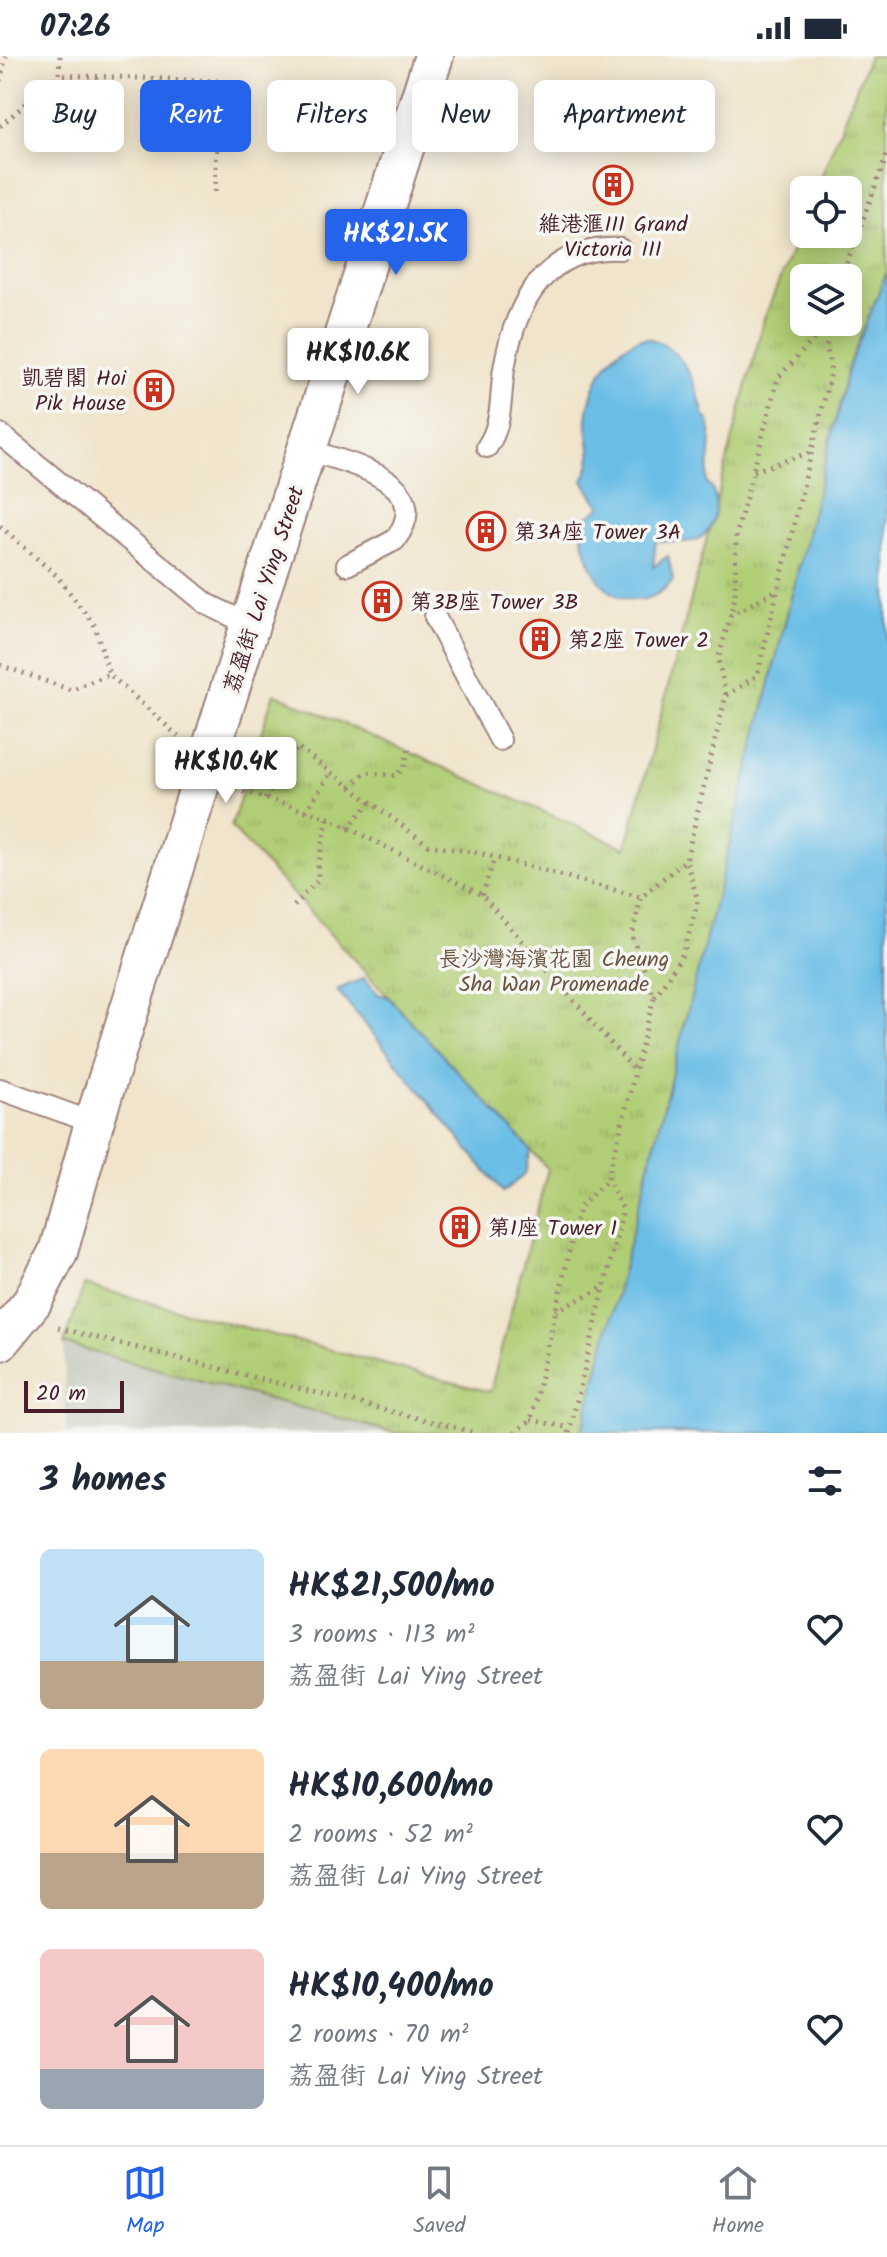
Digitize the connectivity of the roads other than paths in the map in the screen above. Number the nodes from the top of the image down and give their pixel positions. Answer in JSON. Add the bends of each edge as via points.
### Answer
{"nodes":[{"id":1,"x":434,"y":56,"type":"edge"},
{"id":2,"x":620,"y":249,"type":"dead end"},
{"id":3,"x":0,"y":434,"type":"edge"},
{"id":4,"x":487,"y":447,"type":"dead end"},
{"id":5,"x":308,"y":450,"type":"junction"},
{"id":6,"x":347,"y":565,"type":"dead end"},
{"id":7,"x":435,"y":617,"type":"dead end"},
{"id":8,"x":250,"y":625,"type":"junction"},
{"id":9,"x":500,"y":740,"type":"dead end"},
{"id":10,"x":0,"y":1089,"type":"edge"},
{"id":11,"x":94,"y":1123,"type":"junction"},
{"id":12,"x":0,"y":1341,"type":"edge"}],
"edges":[{"from":1,"to":5,"type":"street","name":"荔盈街 Lai Ying Street"},
{"from":2,"to":4,"type":"lane","via":[[584,250],[565,258],[532,290],[511,340],[499,420]]},
{"from":3,"to":8,"type":"lane","via":[[207,604]]},
{"from":5,"to":6,"type":"lane","via":[[378,474],[412,494],[397,546]]},
{"from":5,"to":8,"type":"street","name":"荔盈街 Lai Ying Street"},
{"from":7,"to":9,"type":"lane"},
{"from":8,"to":11,"type":"street","name":"荔盈街 Lai Ying Street"},
{"from":10,"to":11,"type":"lane"},
{"from":11,"to":12,"type":"street","name":"荔盈街 Lai Ying Street","via":[[58,1252],[38,1293]]}]}
